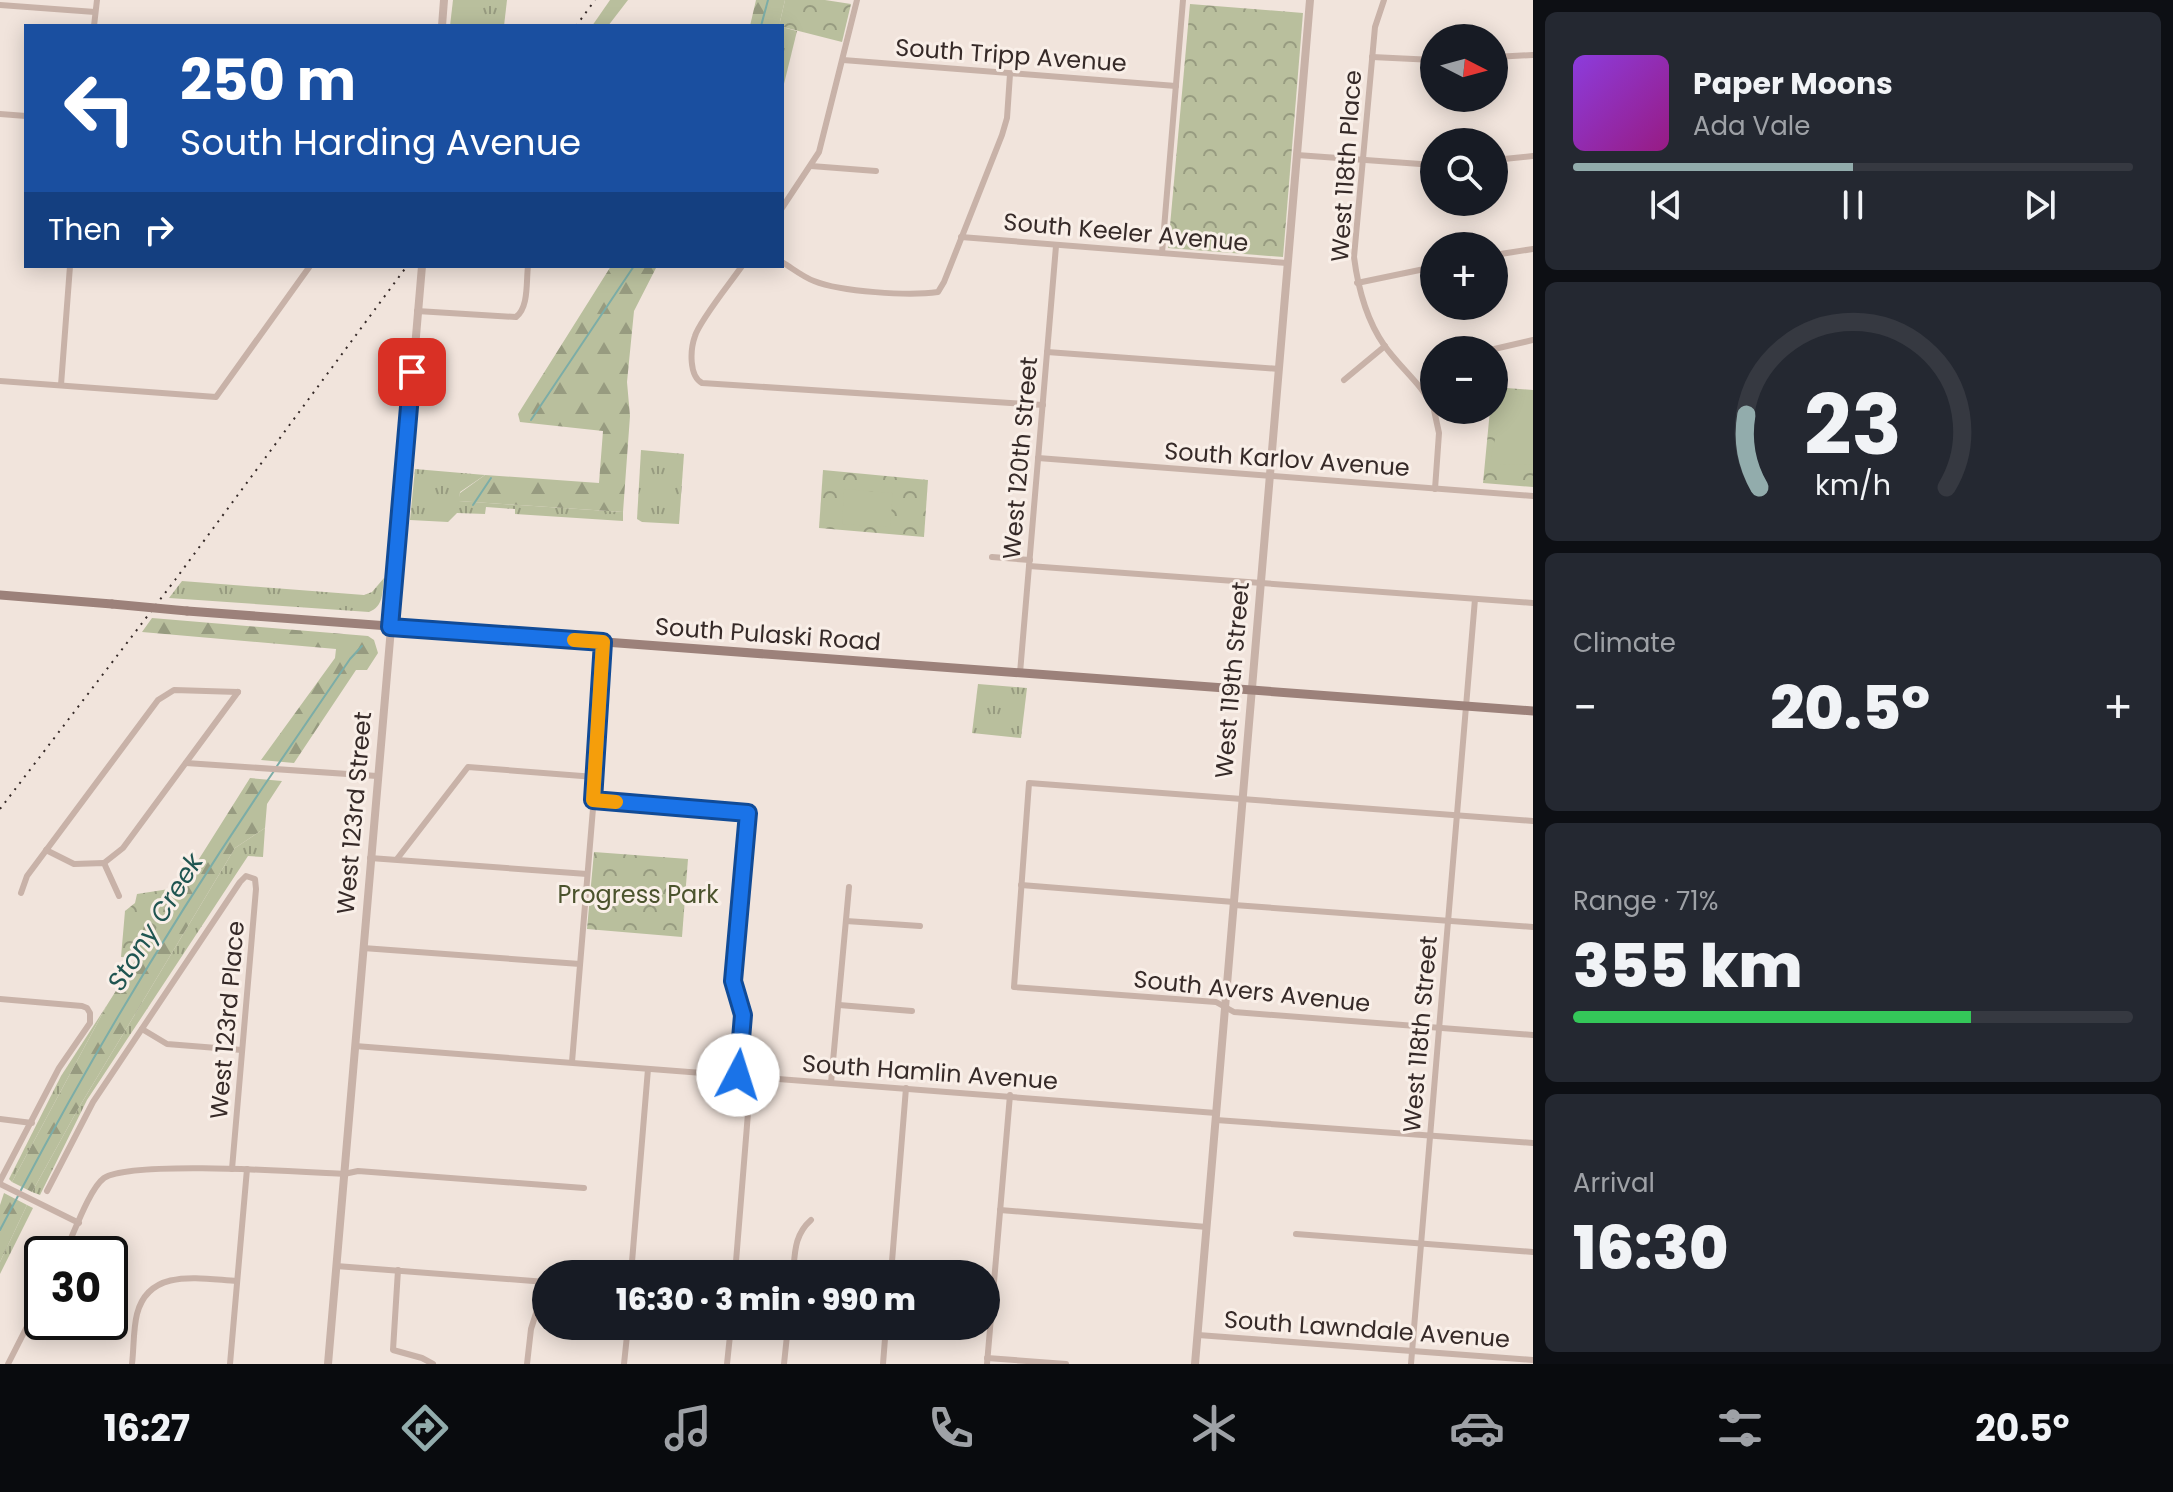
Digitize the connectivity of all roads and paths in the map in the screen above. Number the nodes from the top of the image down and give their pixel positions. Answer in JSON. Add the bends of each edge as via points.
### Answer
{"nodes":[{"id":1,"x":97,"y":0,"type":"edge"},
{"id":2,"x":444,"y":0,"type":"edge"},
{"id":3,"x":857,"y":0,"type":"edge"},
{"id":4,"x":1183,"y":0,"type":"edge"},
{"id":5,"x":1310,"y":0,"type":"edge"},
{"id":6,"x":1384,"y":0,"type":"edge"},
{"id":7,"x":0,"y":5,"type":"edge"},
{"id":8,"x":95,"y":12,"type":"junction"},
{"id":9,"x":94,"y":24,"type":"edge"},
{"id":10,"x":442,"y":24,"type":"edge"},
{"id":11,"x":1533,"y":55,"type":"edge"},
{"id":12,"x":1508,"y":56,"type":"edge"},
{"id":13,"x":1372,"y":57,"type":"junction"},
{"id":14,"x":1420,"y":59,"type":"edge"},
{"id":15,"x":843,"y":60,"type":"junction"},
{"id":16,"x":1010,"y":74,"type":"junction"},
{"id":17,"x":1176,"y":86,"type":"junction"},
{"id":18,"x":0,"y":114,"type":"edge"},
{"id":19,"x":24,"y":116,"type":"edge"},
{"id":20,"x":1297,"y":155,"type":"junction"},
{"id":21,"x":1533,"y":156,"type":"edge"},
{"id":22,"x":1508,"y":159,"type":"edge"},
{"id":23,"x":1362,"y":160,"type":"junction"},
{"id":24,"x":1420,"y":164,"type":"edge"},
{"id":25,"x":811,"y":166,"type":"junction"},
{"id":26,"x":876,"y":171,"type":"dead end"},
{"id":27,"x":784,"y":205,"type":"edge"},
{"id":28,"x":961,"y":237,"type":"junction"},
{"id":29,"x":1056,"y":246,"type":"junction"},
{"id":30,"x":1533,"y":249,"type":"edge"},
{"id":31,"x":1162,"y":253,"type":"junction"},
{"id":32,"x":1508,"y":253,"type":"edge"},
{"id":33,"x":784,"y":263,"type":"edge"},
{"id":34,"x":1287,"y":263,"type":"junction"},
{"id":35,"x":70,"y":268,"type":"edge"},
{"id":36,"x":309,"y":268,"type":"edge"},
{"id":37,"x":422,"y":268,"type":"edge"},
{"id":38,"x":528,"y":268,"type":"edge"},
{"id":39,"x":741,"y":268,"type":"edge"},
{"id":40,"x":1420,"y":270,"type":"edge"},
{"id":41,"x":1357,"y":283,"type":"junction"},
{"id":42,"x":417,"y":311,"type":"junction"},
{"id":43,"x":1533,"y":340,"type":"edge"},
{"id":44,"x":1385,"y":346,"type":"junction"},
{"id":45,"x":1508,"y":346,"type":"edge"},
{"id":46,"x":1047,"y":352,"type":"junction"},
{"id":47,"x":1279,"y":369,"type":"junction"},
{"id":48,"x":1344,"y":380,"type":"dead end"},
{"id":49,"x":0,"y":381,"type":"edge"},
{"id":50,"x":61,"y":385,"type":"junction"},
{"id":51,"x":1420,"y":385,"type":"edge"},
{"id":52,"x":1043,"y":405,"type":"junction"},
{"id":53,"x":1436,"y":424,"type":"edge"},
{"id":54,"x":1038,"y":458,"type":"junction"},
{"id":55,"x":1269,"y":476,"type":"junction"},
{"id":56,"x":1435,"y":489,"type":"junction"},
{"id":57,"x":1533,"y":496,"type":"edge"},
{"id":58,"x":992,"y":557,"type":"dead end"},
{"id":59,"x":1030,"y":563,"type":"junction"},
{"id":60,"x":1260,"y":583,"type":"junction"},
{"id":61,"x":0,"y":595,"type":"edge"},
{"id":62,"x":1475,"y":599,"type":"junction"},
{"id":63,"x":1533,"y":603,"type":"edge"},
{"id":64,"x":390,"y":627,"type":"junction"},
{"id":65,"x":603,"y":642,"type":"junction"},
{"id":66,"x":1020,"y":673,"type":"junction"},
{"id":67,"x":1252,"y":690,"type":"junction"},
{"id":68,"x":1466,"y":706,"type":"junction"},
{"id":69,"x":1533,"y":711,"type":"edge"},
{"id":70,"x":186,"y":763,"type":"junction"},
{"id":71,"x":377,"y":776,"type":"junction"},
{"id":72,"x":595,"y":777,"type":"junction"},
{"id":73,"x":1243,"y":799,"type":"junction"},
{"id":74,"x":593,"y":800,"type":"junction"},
{"id":75,"x":1457,"y":815,"type":"junction"},
{"id":76,"x":1533,"y":821,"type":"edge"},
{"id":77,"x":46,"y":850,"type":"junction"},
{"id":78,"x":370,"y":858,"type":"junction"},
{"id":79,"x":397,"y":859,"type":"junction"},
{"id":80,"x":104,"y":863,"type":"junction"},
{"id":81,"x":587,"y":874,"type":"junction"},
{"id":82,"x":1021,"y":885,"type":"junction"},
{"id":83,"x":849,"y":887,"type":"dead end"},
{"id":84,"x":21,"y":893,"type":"dead end"},
{"id":85,"x":119,"y":896,"type":"dead end"},
{"id":86,"x":1234,"y":904,"type":"junction"},
{"id":87,"x":846,"y":921,"type":"junction"},
{"id":88,"x":1448,"y":921,"type":"junction"},
{"id":89,"x":920,"y":926,"type":"dead end"},
{"id":90,"x":1533,"y":927,"type":"edge"},
{"id":91,"x":363,"y":948,"type":"junction"},
{"id":92,"x":580,"y":964,"type":"junction"},
{"id":93,"x":0,"y":999,"type":"edge"},
{"id":94,"x":839,"y":1005,"type":"junction"},
{"id":95,"x":1225,"y":1007,"type":"junction"},
{"id":96,"x":912,"y":1011,"type":"dead end"},
{"id":97,"x":142,"y":1029,"type":"junction"},
{"id":98,"x":1439,"y":1029,"type":"junction"},
{"id":99,"x":1533,"y":1035,"type":"edge"},
{"id":100,"x":355,"y":1046,"type":"junction"},
{"id":101,"x":242,"y":1050,"type":"junction"},
{"id":102,"x":572,"y":1062,"type":"junction"},
{"id":103,"x":648,"y":1069,"type":"junction"},
{"id":104,"x":738,"y":1075,"type":"junction"},
{"id":105,"x":751,"y":1076,"type":"junction"},
{"id":106,"x":831,"y":1083,"type":"junction"},
{"id":107,"x":906,"y":1088,"type":"junction"},
{"id":108,"x":1010,"y":1095,"type":"junction"},
{"id":109,"x":1216,"y":1116,"type":"junction"},
{"id":110,"x":0,"y":1119,"type":"edge"},
{"id":111,"x":32,"y":1123,"type":"junction"},
{"id":112,"x":1430,"y":1136,"type":"junction"},
{"id":113,"x":1533,"y":1143,"type":"edge"},
{"id":114,"x":232,"y":1169,"type":"junction"},
{"id":115,"x":247,"y":1169,"type":"junction"},
{"id":116,"x":344,"y":1174,"type":"junction"},
{"id":117,"x":0,"y":1182,"type":"edge"},
{"id":118,"x":584,"y":1188,"type":"dead end"},
{"id":119,"x":47,"y":1191,"type":"dead end"},
{"id":120,"x":1000,"y":1210,"type":"junction"},
{"id":121,"x":811,"y":1220,"type":"dead end"},
{"id":122,"x":79,"y":1223,"type":"junction"},
{"id":123,"x":1207,"y":1227,"type":"junction"},
{"id":124,"x":1296,"y":1234,"type":"dead end"},
{"id":125,"x":73,"y":1236,"type":"edge"},
{"id":126,"x":1421,"y":1243,"type":"junction"},
{"id":127,"x":1533,"y":1252,"type":"edge"},
{"id":128,"x":632,"y":1260,"type":"edge"},
{"id":129,"x":736,"y":1260,"type":"edge"},
{"id":130,"x":795,"y":1260,"type":"edge"},
{"id":131,"x":892,"y":1260,"type":"edge"},
{"id":132,"x":994,"y":1260,"type":"edge"},
{"id":133,"x":336,"y":1266,"type":"junction"},
{"id":134,"x":398,"y":1270,"type":"junction"},
{"id":135,"x":237,"y":1281,"type":"junction"},
{"id":136,"x":532,"y":1281,"type":"edge"},
{"id":137,"x":532,"y":1326,"type":"edge"},
{"id":138,"x":24,"y":1332,"type":"edge"},
{"id":139,"x":1198,"y":1335,"type":"junction"},
{"id":140,"x":627,"y":1340,"type":"edge"},
{"id":141,"x":730,"y":1340,"type":"edge"},
{"id":142,"x":787,"y":1340,"type":"edge"},
{"id":143,"x":885,"y":1340,"type":"edge"},
{"id":144,"x":987,"y":1340,"type":"edge"},
{"id":145,"x":1412,"y":1351,"type":"junction"},
{"id":146,"x":1533,"y":1360,"type":"edge"},
{"id":147,"x":987,"y":1361,"type":"edge"},
{"id":148,"x":8,"y":1364,"type":"edge"},
{"id":149,"x":132,"y":1364,"type":"edge"},
{"id":150,"x":230,"y":1364,"type":"edge"},
{"id":151,"x":328,"y":1364,"type":"edge"},
{"id":152,"x":433,"y":1364,"type":"edge"},
{"id":153,"x":527,"y":1364,"type":"edge"},
{"id":154,"x":624,"y":1364,"type":"edge"},
{"id":155,"x":727,"y":1364,"type":"edge"},
{"id":156,"x":784,"y":1364,"type":"edge"},
{"id":157,"x":883,"y":1364,"type":"edge"},
{"id":158,"x":1066,"y":1364,"type":"edge"},
{"id":159,"x":1195,"y":1364,"type":"edge"},
{"id":160,"x":1411,"y":1364,"type":"edge"}],
"edges":[{"from":1,"to":8,"type":"street"},
{"from":2,"to":10,"type":"street"},
{"from":3,"to":15,"type":"street"},
{"from":4,"to":17,"type":"street"},
{"from":5,"to":20,"type":"street","name":"West 119th Street"},
{"from":6,"to":13,"type":"street","name":"West 118th Place"},
{"from":7,"to":8,"type":"street"},
{"from":8,"to":9,"type":"street"},
{"from":11,"to":12,"type":"street"},
{"from":13,"to":14,"type":"street"},
{"from":13,"to":23,"type":"street","name":"West 118th Place"},
{"from":15,"to":16,"type":"street","name":"South Tripp Avenue"},
{"from":15,"to":25,"type":"street"},
{"from":16,"to":17,"type":"street","name":"South Tripp Avenue"},
{"from":16,"to":28,"type":"street","via":[[1002,135]]},
{"from":17,"to":31,"type":"street"},
{"from":18,"to":19,"type":"street"},
{"from":20,"to":23,"type":"street"},
{"from":20,"to":34,"type":"street","name":"West 119th Street"},
{"from":21,"to":22,"type":"street"},
{"from":23,"to":24,"type":"street"},
{"from":23,"to":41,"type":"street","name":"West 118th Place","via":[[1354,257]]},
{"from":25,"to":26,"type":"street"},
{"from":25,"to":27,"type":"street"},
{"from":28,"to":29,"type":"street","name":"South Keeler Avenue"},
{"from":28,"to":33,"type":"street","via":[[938,292],[838,287],[813,281]]},
{"from":29,"to":31,"type":"street","name":"South Keeler Avenue"},
{"from":29,"to":46,"type":"street","name":"West 120th Street"},
{"from":30,"to":32,"type":"street"},
{"from":31,"to":34,"type":"street","name":"South Keeler Avenue"},
{"from":34,"to":47,"type":"street","name":"West 119th Street"},
{"from":35,"to":50,"type":"street"},
{"from":36,"to":50,"type":"street","via":[[216,397]]},
{"from":37,"to":42,"type":"street","name":"West 123rd Street"},
{"from":38,"to":42,"type":"street","via":[[520,315]]},
{"from":39,"to":52,"type":"street","via":[[694,336],[692,372],[702,383]]},
{"from":40,"to":41,"type":"street"},
{"from":41,"to":44,"type":"street","name":"West 118th Place"},
{"from":42,"to":64,"type":"street","name":"West 123rd Street"},
{"from":43,"to":45,"type":"street"},
{"from":44,"to":48,"type":"street"},
{"from":44,"to":51,"type":"street","name":"West 118th Place"},
{"from":46,"to":47,"type":"street"},
{"from":46,"to":52,"type":"street","name":"West 120th Street"},
{"from":47,"to":55,"type":"street","name":"West 119th Street"},
{"from":49,"to":50,"type":"street"},
{"from":52,"to":54,"type":"street","name":"West 120th Street"},
{"from":53,"to":56,"type":"street","name":"West 118th Place"},
{"from":54,"to":55,"type":"street","name":"South Karlov Avenue"},
{"from":54,"to":59,"type":"street","name":"West 120th Street"},
{"from":55,"to":56,"type":"street","name":"South Karlov Avenue"},
{"from":55,"to":60,"type":"street","name":"West 119th Street"},
{"from":56,"to":57,"type":"street","name":"South Karlov Avenue"},
{"from":58,"to":59,"type":"street"},
{"from":59,"to":60,"type":"street"},
{"from":59,"to":66,"type":"street","name":"West 120th Street"},
{"from":60,"to":62,"type":"street"},
{"from":60,"to":67,"type":"street","name":"West 119th Street"},
{"from":61,"to":64,"type":"main road","name":"South Pulaski Road","bridge":true},
{"from":62,"to":63,"type":"street"},
{"from":62,"to":68,"type":"street","name":"West 118th Street"},
{"from":64,"to":65,"type":"main road","name":"South Pulaski Road"},
{"from":64,"to":71,"type":"street","name":"West 123rd Street"},
{"from":65,"to":66,"type":"main road","name":"South Pulaski Road"},
{"from":65,"to":72,"type":"street"},
{"from":66,"to":67,"type":"main road","name":"South Pulaski Road"},
{"from":67,"to":68,"type":"main road","name":"South Pulaski Road"},
{"from":67,"to":73,"type":"street","name":"West 119th Street"},
{"from":68,"to":69,"type":"main road","name":"South Pulaski Road"},
{"from":68,"to":75,"type":"street","name":"West 118th Street"},
{"from":70,"to":71,"type":"street"},
{"from":70,"to":77,"type":"street","via":[[238,692],[183,689],[166,694]]},
{"from":70,"to":80,"type":"street","via":[[123,848]]},
{"from":71,"to":78,"type":"street","name":"West 123rd Street"},
{"from":72,"to":74,"type":"street"},
{"from":72,"to":79,"type":"street","via":[[468,767]]},
{"from":73,"to":75,"type":"street"},
{"from":73,"to":82,"type":"street","via":[[1029,783]]},
{"from":73,"to":86,"type":"street","name":"West 119th Street"},
{"from":74,"to":81,"type":"street"},
{"from":74,"to":104,"type":"street","via":[[748,813],[733,981],[743,1015]]},
{"from":75,"to":76,"type":"street"},
{"from":75,"to":88,"type":"street","name":"West 118th Street"},
{"from":77,"to":80,"type":"street","via":[[74,864]]},
{"from":77,"to":84,"type":"street"},
{"from":78,"to":79,"type":"street"},
{"from":78,"to":91,"type":"street","name":"West 123rd Street"},
{"from":79,"to":81,"type":"street"},
{"from":80,"to":85,"type":"street"},
{"from":81,"to":92,"type":"street"},
{"from":82,"to":86,"type":"street"},
{"from":82,"to":95,"type":"street","name":"South Avers Avenue","via":[[1014,987],[1216,1002]]},
{"from":83,"to":87,"type":"street"},
{"from":86,"to":88,"type":"street"},
{"from":86,"to":95,"type":"street","name":"West 119th Street"},
{"from":87,"to":89,"type":"street"},
{"from":87,"to":94,"type":"street"},
{"from":88,"to":90,"type":"street"},
{"from":88,"to":98,"type":"street","name":"West 118th Street"},
{"from":91,"to":92,"type":"street"},
{"from":91,"to":100,"type":"street","name":"West 123rd Street"},
{"from":92,"to":102,"type":"street"},
{"from":93,"to":111,"type":"street","via":[[82,1006],[90,1013],[90,1023],[59,1068]]},
{"from":94,"to":96,"type":"street"},
{"from":94,"to":106,"type":"street"},
{"from":95,"to":98,"type":"street","name":"South Avers Avenue","via":[[1234,1012]]},
{"from":95,"to":109,"type":"street","name":"West 119th Street"},
{"from":97,"to":101,"type":"street","via":[[167,1044]]},
{"from":97,"to":101,"type":"street","name":"West 123rd Place","via":[[240,882],[250,876],[256,889]]},
{"from":97,"to":119,"type":"street","via":[[93,1102]]},
{"from":98,"to":99,"type":"street","name":"South Avers Avenue"},
{"from":98,"to":112,"type":"street","name":"West 118th Street"},
{"from":100,"to":102,"type":"street","name":"South Hamlin Avenue"},
{"from":100,"to":116,"type":"street","name":"West 123rd Street"},
{"from":101,"to":114,"type":"street","name":"West 123rd Place"},
{"from":102,"to":103,"type":"street","name":"South Hamlin Avenue"},
{"from":103,"to":104,"type":"street","name":"South Hamlin Avenue"},
{"from":103,"to":128,"type":"street"},
{"from":104,"to":105,"type":"street","name":"South Hamlin Avenue"},
{"from":105,"to":106,"type":"street","name":"South Hamlin Avenue"},
{"from":105,"to":129,"type":"street"},
{"from":106,"to":107,"type":"street","name":"South Hamlin Avenue"},
{"from":107,"to":108,"type":"street","name":"South Hamlin Avenue"},
{"from":107,"to":131,"type":"street"},
{"from":108,"to":109,"type":"street","name":"South Hamlin Avenue"},
{"from":108,"to":120,"type":"street"},
{"from":109,"to":112,"type":"street","name":"South Hamlin Avenue"},
{"from":109,"to":123,"type":"street","name":"West 119th Street"},
{"from":110,"to":111,"type":"street"},
{"from":111,"to":117,"type":"street"},
{"from":112,"to":113,"type":"street","name":"South Hamlin Avenue"},
{"from":112,"to":126,"type":"street","name":"West 118th Street"},
{"from":114,"to":115,"type":"street"},
{"from":114,"to":122,"type":"street","via":[[128,1171],[107,1177],[96,1187]]},
{"from":115,"to":116,"type":"street"},
{"from":115,"to":135,"type":"street"},
{"from":116,"to":118,"type":"street"},
{"from":116,"to":133,"type":"street","name":"West 123rd Street"},
{"from":117,"to":122,"type":"street"},
{"from":120,"to":123,"type":"street"},
{"from":120,"to":132,"type":"street"},
{"from":121,"to":130,"type":"street","via":[[797,1238]]},
{"from":122,"to":125,"type":"street"},
{"from":123,"to":139,"type":"street","name":"West 119th Street"},
{"from":124,"to":126,"type":"street"},
{"from":126,"to":127,"type":"street"},
{"from":126,"to":145,"type":"street","name":"West 118th Street"},
{"from":133,"to":134,"type":"street"},
{"from":133,"to":151,"type":"street","name":"West 123rd Street"},
{"from":134,"to":136,"type":"street"},
{"from":134,"to":152,"type":"street","via":[[393,1350]]},
{"from":135,"to":149,"type":"street","via":[[177,1277],[161,1282],[136,1315]]},
{"from":135,"to":150,"type":"street"},
{"from":137,"to":153,"type":"street"},
{"from":138,"to":148,"type":"street"},
{"from":139,"to":145,"type":"street","name":"South Lawndale Avenue"},
{"from":139,"to":159,"type":"street","name":"West 119th Street"},
{"from":140,"to":154,"type":"street"},
{"from":141,"to":155,"type":"street"},
{"from":142,"to":156,"type":"street"},
{"from":143,"to":157,"type":"street"},
{"from":144,"to":147,"type":"street"},
{"from":145,"to":146,"type":"street","name":"South Lawndale Avenue"},
{"from":145,"to":160,"type":"street","name":"West 118th Street"},
{"from":147,"to":158,"type":"street"}]}
